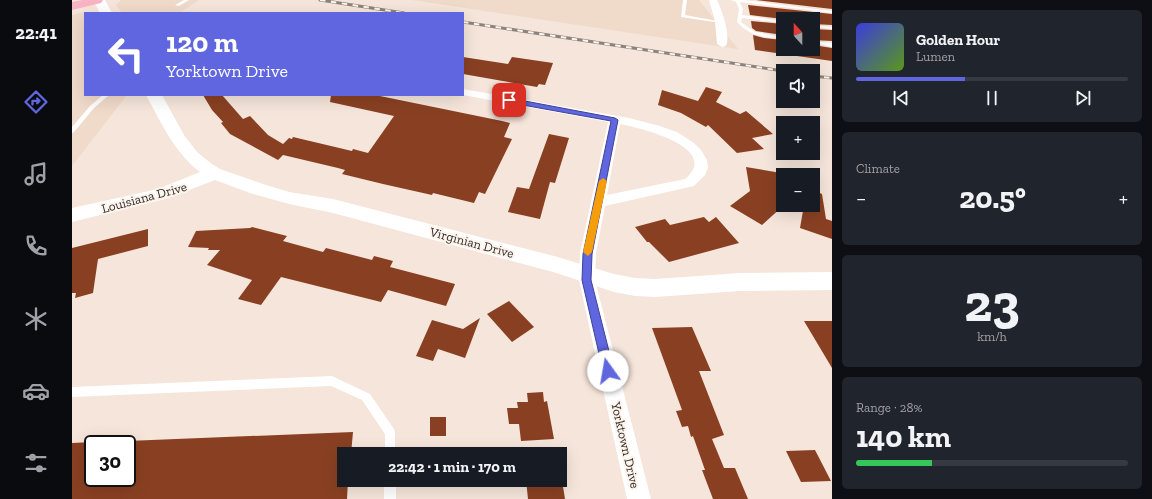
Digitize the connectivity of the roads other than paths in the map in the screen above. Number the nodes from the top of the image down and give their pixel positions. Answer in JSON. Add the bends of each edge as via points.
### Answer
{"nodes":[{"id":1,"x":98,"y":0,"type":"edge"},
{"id":2,"x":187,"y":0,"type":"edge"},
{"id":3,"x":685,"y":0,"type":"edge"},
{"id":4,"x":713,"y":0,"type":"edge"},
{"id":5,"x":733,"y":0,"type":"edge"},
{"id":6,"x":738,"y":0,"type":"edge"},
{"id":7,"x":177,"y":5,"type":"dead end"},
{"id":8,"x":72,"y":6,"type":"edge"},
{"id":9,"x":105,"y":12,"type":"edge"},
{"id":10,"x":832,"y":12,"type":"edge"},
{"id":11,"x":740,"y":16,"type":"junction"},
{"id":12,"x":776,"y":21,"type":"edge"},
{"id":13,"x":721,"y":22,"type":"junction"},
{"id":14,"x":820,"y":27,"type":"edge"},
{"id":15,"x":832,"y":28,"type":"edge"},
{"id":16,"x":776,"y":37,"type":"edge"},
{"id":17,"x":820,"y":43,"type":"edge"},
{"id":18,"x":722,"y":44,"type":"dead end"},
{"id":19,"x":832,"y":45,"type":"edge"},
{"id":20,"x":464,"y":92,"type":"edge"},
{"id":21,"x":105,"y":96,"type":"edge"},
{"id":22,"x":155,"y":96,"type":"edge"},
{"id":23,"x":615,"y":120,"type":"junction"},
{"id":24,"x":72,"y":131,"type":"edge"},
{"id":25,"x":214,"y":173,"type":"junction"},
{"id":26,"x":599,"y":202,"type":"junction"},
{"id":27,"x":72,"y":215,"type":"edge"},
{"id":28,"x":586,"y":274,"type":"junction"},
{"id":29,"x":832,"y":281,"type":"edge"},
{"id":30,"x":72,"y":392,"type":"edge"},
{"id":31,"x":390,"y":447,"type":"edge"},
{"id":32,"x":390,"y":487,"type":"edge"},
{"id":33,"x":390,"y":499,"type":"edge"},
{"id":34,"x":639,"y":499,"type":"edge"}],
"edges":[{"from":1,"to":8,"type":"main road"},
{"from":1,"to":9,"type":"street"},
{"from":2,"to":7,"type":"lane"},
{"from":3,"to":13,"type":"lane","via":[[683,16]]},
{"from":4,"to":13,"type":"street"},
{"from":5,"to":6,"type":"lane"},
{"from":6,"to":10,"type":"lane"},
{"from":6,"to":11,"type":"lane"},
{"from":11,"to":12,"type":"lane"},
{"from":11,"to":16,"type":"lane","via":[[739,22],[752,33]]},
{"from":13,"to":18,"type":"street"},
{"from":14,"to":15,"type":"lane"},
{"from":17,"to":19,"type":"lane"},
{"from":20,"to":23,"type":"street"},
{"from":21,"to":24,"type":"lane"},
{"from":22,"to":25,"type":"street","name":"Virginian Drive","via":[[176,136],[191,156]]},
{"from":23,"to":26,"type":"street","name":"Yorktown Drive"},
{"from":23,"to":26,"type":"street","via":[[649,126],[679,138],[698,155],[702,164],[701,172],[689,183]]},
{"from":25,"to":27,"type":"street","name":"Louisiana Drive","via":[[195,183],[157,196]]},
{"from":25,"to":28,"type":"street","name":"Virginian Drive","via":[[289,198],[332,206]]},
{"from":26,"to":28,"type":"street","name":"Yorktown Drive"},
{"from":28,"to":29,"type":"street","name":"Virginian Drive","via":[[614,283],[655,288],[740,282]]},
{"from":28,"to":34,"type":"street","name":"Yorktown Drive"},
{"from":30,"to":31,"type":"lane","via":[[332,380],[366,397],[390,433]]},
{"from":32,"to":33,"type":"lane"}]}
